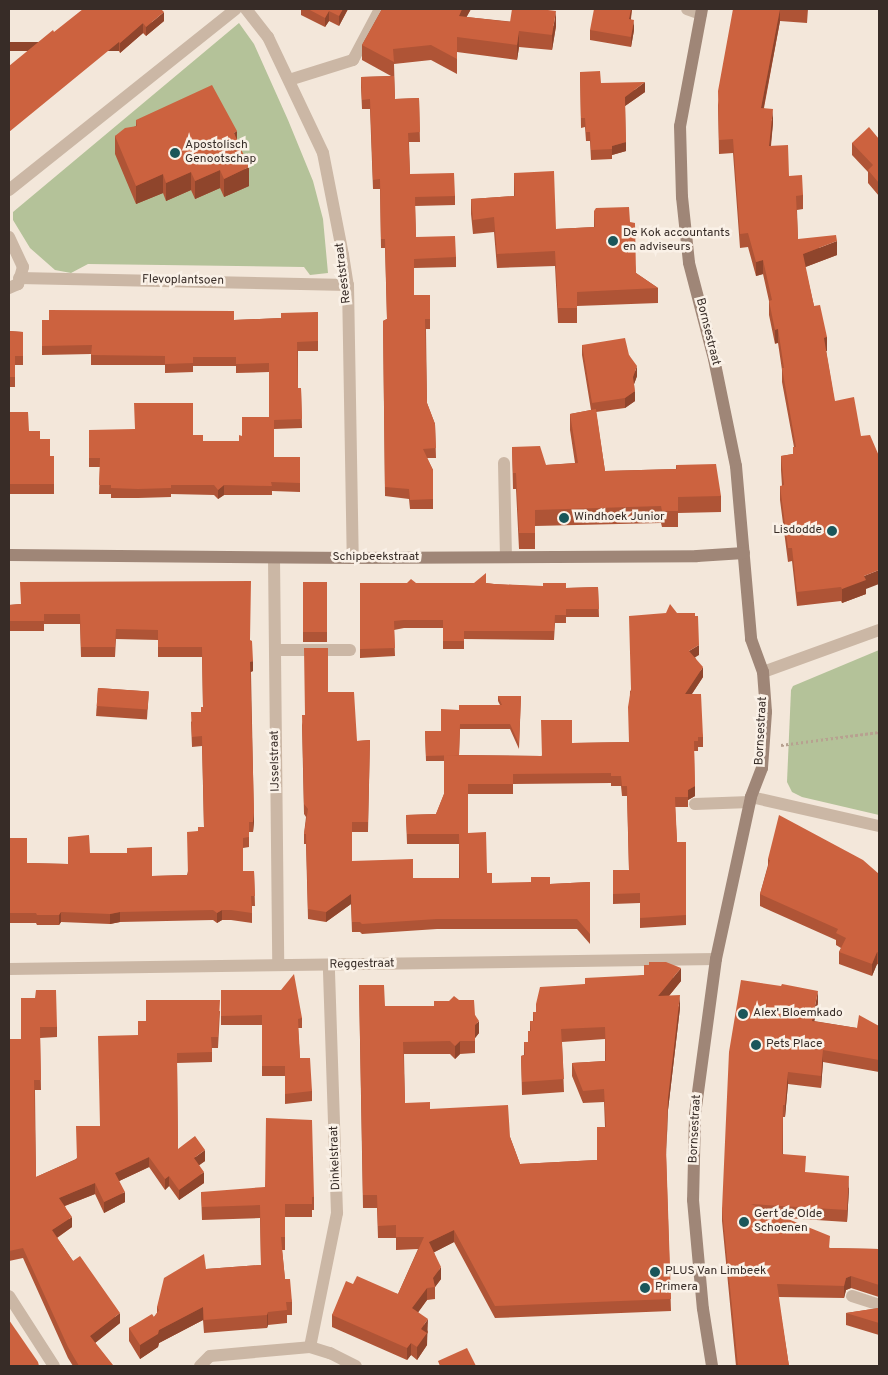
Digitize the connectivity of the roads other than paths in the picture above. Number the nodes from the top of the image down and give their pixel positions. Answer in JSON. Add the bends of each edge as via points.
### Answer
{"nodes":[{"id":1,"x":236,"y":9,"type":"edge"},
{"id":2,"x":246,"y":9,"type":"edge"},
{"id":3,"x":380,"y":9,"type":"edge"},
{"id":4,"x":687,"y":9,"type":"edge"},
{"id":5,"x":701,"y":12,"type":"edge"},
{"id":6,"x":289,"y":80,"type":"junction"},
{"id":7,"x":9,"y":190,"type":"edge"},
{"id":8,"x":9,"y":238,"type":"edge"},
{"id":9,"x":19,"y":278,"type":"junction"},
{"id":10,"x":348,"y":285,"type":"junction"},
{"id":11,"x":9,"y":288,"type":"edge"},
{"id":12,"x":504,"y":464,"type":"dead end"},
{"id":13,"x":744,"y":553,"type":"junction"},
{"id":14,"x":9,"y":555,"type":"edge"},
{"id":15,"x":506,"y":557,"type":"junction"},
{"id":16,"x":274,"y":558,"type":"junction"},
{"id":17,"x":353,"y":558,"type":"junction"},
{"id":18,"x":879,"y":630,"type":"edge"},
{"id":19,"x":275,"y":650,"type":"junction"},
{"id":20,"x":350,"y":650,"type":"dead end"},
{"id":21,"x":763,"y":672,"type":"junction"},
{"id":22,"x":751,"y":799,"type":"junction"},
{"id":23,"x":695,"y":804,"type":"dead end"},
{"id":24,"x":879,"y":826,"type":"edge"},
{"id":25,"x":716,"y":959,"type":"junction"},
{"id":26,"x":278,"y":965,"type":"junction"},
{"id":27,"x":329,"y":966,"type":"junction"},
{"id":28,"x":9,"y":970,"type":"edge"},
{"id":29,"x":9,"y":1296,"type":"edge"},
{"id":30,"x":852,"y":1296,"type":"dead end"},
{"id":31,"x":879,"y":1305,"type":"edge"},
{"id":32,"x":310,"y":1347,"type":"junction"},
{"id":33,"x":54,"y":1366,"type":"edge"},
{"id":34,"x":200,"y":1366,"type":"edge"},
{"id":35,"x":356,"y":1366,"type":"edge"},
{"id":36,"x":712,"y":1366,"type":"edge"}],
"edges":[{"from":1,"to":7,"type":"street"},
{"from":2,"to":6,"type":"street","name":"Reeststraat","via":[[268,37]]},
{"from":3,"to":6,"type":"street","via":[[353,60]]},
{"from":4,"to":5,"type":"street"},
{"from":5,"to":13,"type":"street","name":"Bornsestraat","via":[[680,126],[682,197],[689,263],[730,430]]},
{"from":6,"to":10,"type":"street","name":"Reeststraat","via":[[323,153]]},
{"from":8,"to":9,"type":"street","via":[[23,266]]},
{"from":9,"to":10,"type":"street","name":"Flevoplantsoen"},
{"from":9,"to":11,"type":"street","via":[[18,284]]},
{"from":10,"to":17,"type":"street","name":"Reeststraat"},
{"from":12,"to":15,"type":"street"},
{"from":13,"to":15,"type":"street","name":"Schipbeekstraat"},
{"from":13,"to":21,"type":"street","name":"Bornsestraat","via":[[751,639]]},
{"from":14,"to":16,"type":"street","name":"Schipbeekstraat"},
{"from":15,"to":17,"type":"street","name":"Schipbeekstraat"},
{"from":16,"to":17,"type":"street","name":"Schipbeekstraat"},
{"from":16,"to":19,"type":"street","name":"IJsselstraat"},
{"from":18,"to":21,"type":"street"},
{"from":19,"to":20,"type":"street"},
{"from":19,"to":26,"type":"street","name":"IJsselstraat"},
{"from":21,"to":22,"type":"street","name":"Bornsestraat","via":[[766,712],[762,768]]},
{"from":22,"to":23,"type":"street"},
{"from":22,"to":24,"type":"street"},
{"from":22,"to":25,"type":"street","name":"Bornsestraat"},
{"from":25,"to":27,"type":"street","name":"Reggestraat"},
{"from":25,"to":36,"type":"street","name":"Bornsestraat","via":[[695,1115],[694,1200],[703,1309]]},
{"from":26,"to":27,"type":"street","name":"Reggestraat"},
{"from":26,"to":28,"type":"street","name":"Reggestraat"},
{"from":27,"to":32,"type":"street","name":"Dinkelstraat","via":[[337,1213]]},
{"from":29,"to":33,"type":"street"},
{"from":30,"to":31,"type":"street"},
{"from":32,"to":34,"type":"street","via":[[210,1356]]},
{"from":32,"to":35,"type":"street"}]}
